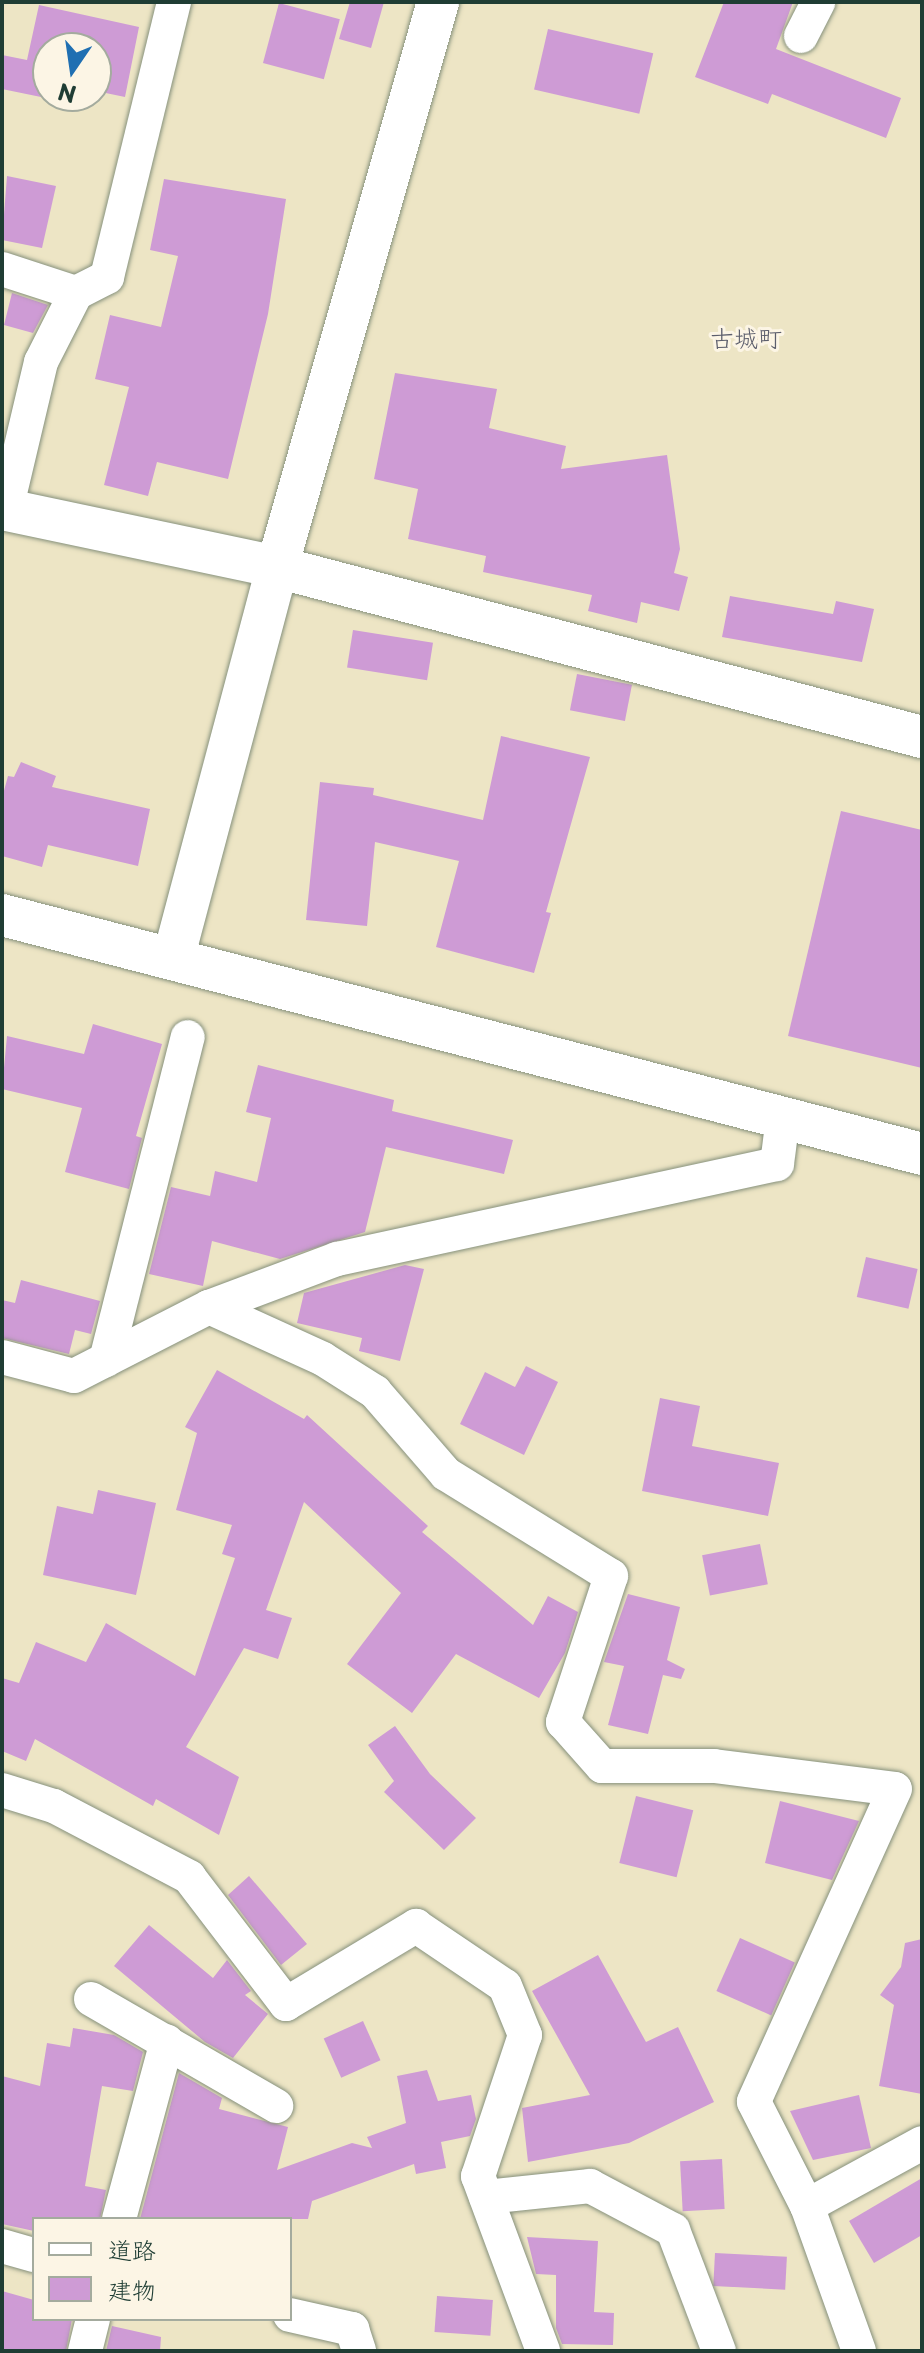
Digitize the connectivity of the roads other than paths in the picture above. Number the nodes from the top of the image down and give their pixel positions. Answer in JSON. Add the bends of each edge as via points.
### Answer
{"nodes":[{"id":1,"x":174,"y":2,"type":"edge"},
{"id":2,"x":438,"y":2,"type":"edge"},
{"id":3,"x":818,"y":2,"type":"edge"},
{"id":4,"x":801,"y":36,"type":"dead end"},
{"id":5,"x":2,"y":269,"type":"edge"},
{"id":6,"x":76,"y":293,"type":"junction"},
{"id":7,"x":4,"y":510,"type":"edge"},
{"id":8,"x":277,"y":567,"type":"junction"},
{"id":9,"x":922,"y":737,"type":"edge"},
{"id":10,"x":2,"y":915,"type":"edge"},
{"id":11,"x":173,"y":959,"type":"junction"},
{"id":12,"x":188,"y":1037,"type":"dead end"},
{"id":13,"x":783,"y":1117,"type":"junction"},
{"id":14,"x":922,"y":1154,"type":"edge"},
{"id":15,"x":209,"y":1307,"type":"junction"},
{"id":16,"x":2,"y":1357,"type":"edge"},
{"id":17,"x":106,"y":1360,"type":"junction"},
{"id":18,"x":2,"y":1790,"type":"edge"},
{"id":19,"x":91,"y":1999,"type":"dead end"},
{"id":20,"x":167,"y":2041,"type":"junction"},
{"id":21,"x":276,"y":2106,"type":"dead end"},
{"id":22,"x":922,"y":2143,"type":"edge"},
{"id":23,"x":486,"y":2197,"type":"junction"},
{"id":24,"x":807,"y":2206,"type":"junction"},
{"id":25,"x":120,"y":2217,"type":"edge"},
{"id":26,"x":2,"y":2246,"type":"edge"},
{"id":27,"x":32,"y":2254,"type":"edge"},
{"id":28,"x":292,"y":2315,"type":"edge"},
{"id":29,"x":92,"y":2321,"type":"edge"},
{"id":30,"x":85,"y":2351,"type":"edge"},
{"id":31,"x":359,"y":2351,"type":"edge"},
{"id":32,"x":543,"y":2351,"type":"edge"},
{"id":33,"x":719,"y":2351,"type":"edge"},
{"id":34,"x":859,"y":2351,"type":"edge"}],
"edges":[{"from":1,"to":6,"type":"street","via":[[107,277]]},
{"from":2,"to":8,"type":"street"},
{"from":3,"to":4,"type":"street"},
{"from":5,"to":6,"type":"street"},
{"from":6,"to":7,"type":"street","via":[[41,362]]},
{"from":7,"to":8,"type":"street"},
{"from":8,"to":9,"type":"street"},
{"from":8,"to":11,"type":"street"},
{"from":10,"to":11,"type":"street"},
{"from":11,"to":13,"type":"street"},
{"from":12,"to":17,"type":"street"},
{"from":13,"to":14,"type":"street"},
{"from":13,"to":15,"type":"street","via":[[777,1164],[337,1259]]},
{"from":15,"to":17,"type":"street"},
{"from":15,"to":24,"type":"street","via":[[323,1359],[375,1392],[446,1474],[611,1576],[563,1722],[602,1766],[714,1766],[895,1789],[754,2102]]},
{"from":16,"to":17,"type":"street","via":[[74,1376]]},
{"from":18,"to":23,"type":"street","via":[[54,1806],[189,1877],[286,2004],[416,1926],[505,1986],[525,2035],[478,2176]]},
{"from":19,"to":20,"type":"street"},
{"from":20,"to":21,"type":"street"},
{"from":20,"to":25,"type":"street"},
{"from":22,"to":24,"type":"street"},
{"from":23,"to":32,"type":"street"},
{"from":23,"to":33,"type":"street","via":[[590,2186],[673,2230]]},
{"from":24,"to":34,"type":"street"},
{"from":26,"to":27,"type":"street"},
{"from":28,"to":31,"type":"street","via":[[352,2329]]},
{"from":29,"to":30,"type":"street"}]}
